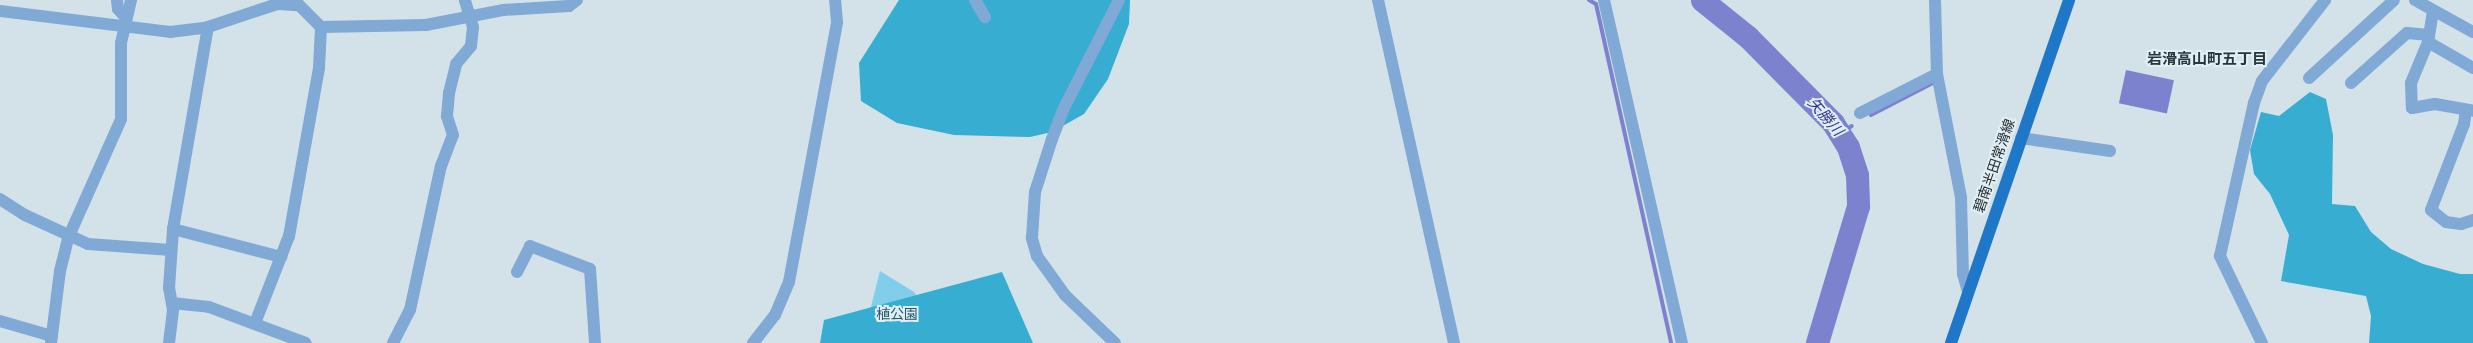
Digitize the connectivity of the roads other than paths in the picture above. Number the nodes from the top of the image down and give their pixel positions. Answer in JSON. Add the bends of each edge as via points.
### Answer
{"nodes":[{"id":1,"x":117,"y":0,"type":"edge"},
{"id":2,"x":131,"y":0,"type":"edge"},
{"id":3,"x":464,"y":0,"type":"edge"},
{"id":4,"x":577,"y":0,"type":"edge"},
{"id":5,"x":835,"y":0,"type":"edge"},
{"id":6,"x":975,"y":0,"type":"edge"},
{"id":7,"x":1119,"y":0,"type":"edge"},
{"id":8,"x":1378,"y":0,"type":"edge"},
{"id":9,"x":1604,"y":0,"type":"edge"},
{"id":10,"x":1935,"y":0,"type":"edge"},
{"id":11,"x":2069,"y":0,"type":"edge"},
{"id":12,"x":2325,"y":0,"type":"edge"},
{"id":13,"x":2394,"y":0,"type":"edge"},
{"id":14,"x":2415,"y":0,"type":"edge"},
{"id":15,"x":298,"y":2,"type":"edge"},
{"id":16,"x":0,"y":11,"type":"edge"},
{"id":17,"x":2433,"y":11,"type":"junction"},
{"id":18,"x":985,"y":17,"type":"dead end"},
{"id":19,"x":471,"y":18,"type":"junction"},
{"id":20,"x":125,"y":23,"type":"junction"},
{"id":21,"x":208,"y":27,"type":"junction"},
{"id":22,"x":321,"y":27,"type":"junction"},
{"id":23,"x":2473,"y":32,"type":"edge"},
{"id":24,"x":2428,"y":39,"type":"junction"},
{"id":25,"x":2473,"y":68,"type":"edge"},
{"id":26,"x":1937,"y":74,"type":"junction"},
{"id":27,"x":2309,"y":78,"type":"dead end"},
{"id":28,"x":2350,"y":83,"type":"dead end"},
{"id":29,"x":2469,"y":110,"type":"edge"},
{"id":30,"x":1860,"y":113,"type":"dead end"},
{"id":31,"x":2021,"y":138,"type":"junction"},
{"id":32,"x":2110,"y":151,"type":"dead end"},
{"id":33,"x":0,"y":199,"type":"edge"},
{"id":34,"x":2473,"y":220,"type":"edge"},
{"id":35,"x":173,"y":229,"type":"junction"},
{"id":36,"x":69,"y":236,"type":"junction"},
{"id":37,"x":171,"y":250,"type":"junction"},
{"id":38,"x":281,"y":257,"type":"junction"},
{"id":39,"x":517,"y":272,"type":"dead end"},
{"id":40,"x":1968,"y":291,"type":"junction"},
{"id":41,"x":172,"y":303,"type":"junction"},
{"id":42,"x":0,"y":321,"type":"edge"},
{"id":43,"x":255,"y":322,"type":"junction"},
{"id":44,"x":52,"y":339,"type":"edge"},
{"id":45,"x":169,"y":343,"type":"edge"},
{"id":46,"x":306,"y":343,"type":"edge"},
{"id":47,"x":393,"y":343,"type":"edge"},
{"id":48,"x":595,"y":343,"type":"edge"},
{"id":49,"x":753,"y":343,"type":"edge"},
{"id":50,"x":1115,"y":343,"type":"edge"},
{"id":51,"x":1454,"y":343,"type":"edge"},
{"id":52,"x":1682,"y":343,"type":"edge"},
{"id":53,"x":1951,"y":343,"type":"edge"},
{"id":54,"x":2262,"y":343,"type":"edge"}],
"edges":[{"from":1,"to":20,"type":"street","via":[[118,9]]},
{"from":2,"to":20,"type":"street"},
{"from":3,"to":19,"type":"street"},
{"from":4,"to":19,"type":"street","via":[[569,6],[503,10]]},
{"from":5,"to":49,"type":"street","via":[[837,22],[789,282],[776,315]]},
{"from":6,"to":18,"type":"street"},
{"from":7,"to":50,"type":"street","via":[[1064,108],[1052,139],[1034,192],[1032,238],[1037,256],[1066,295]]},
{"from":8,"to":51,"type":"street"},
{"from":9,"to":52,"type":"street"},
{"from":10,"to":26,"type":"street"},
{"from":11,"to":31,"type":"main road","name":"碧南半田常滑線"},
{"from":12,"to":54,"type":"street","via":[[2262,81],[2220,256]]},
{"from":13,"to":27,"type":"street"},
{"from":14,"to":17,"type":"street"},
{"from":15,"to":21,"type":"street","via":[[277,4]]},
{"from":15,"to":22,"type":"street"},
{"from":16,"to":20,"type":"street"},
{"from":17,"to":23,"type":"street"},
{"from":17,"to":24,"type":"street"},
{"from":19,"to":22,"type":"street","via":[[399,28]]},
{"from":19,"to":47,"type":"street","via":[[471,46],[456,64],[449,93],[447,116],[452,135],[442,166],[410,310]]},
{"from":20,"to":21,"type":"street","via":[[170,32]]},
{"from":20,"to":36,"type":"street","via":[[121,43],[121,119]]},
{"from":21,"to":35,"type":"street"},
{"from":22,"to":38,"type":"street","via":[[312,110],[289,236]]},
{"from":24,"to":25,"type":"street"},
{"from":24,"to":28,"type":"street","via":[[2407,33]]},
{"from":24,"to":29,"type":"street","via":[[2411,83],[2412,108],[2435,104]]},
{"from":26,"to":30,"type":"street"},
{"from":26,"to":40,"type":"street","via":[[1961,198],[1963,274]]},
{"from":29,"to":34,"type":"street","via":[[2431,210],[2446,222],[2462,224]]},
{"from":31,"to":32,"type":"street"},
{"from":31,"to":40,"type":"main road","name":"碧南半田常滑線"},
{"from":33,"to":36,"type":"street"},
{"from":35,"to":37,"type":"street"},
{"from":35,"to":38,"type":"street"},
{"from":36,"to":37,"type":"street","via":[[100,247]]},
{"from":36,"to":44,"type":"street","via":[[60,271]]},
{"from":37,"to":41,"type":"street","via":[[169,288]]},
{"from":38,"to":43,"type":"street"},
{"from":39,"to":48,"type":"street","via":[[530,246],[590,269]]},
{"from":40,"to":53,"type":"main road","name":"碧南半田常滑線"},
{"from":41,"to":43,"type":"street","via":[[209,308]]},
{"from":41,"to":45,"type":"street"},
{"from":42,"to":44,"type":"street"},
{"from":43,"to":46,"type":"street"}]}
